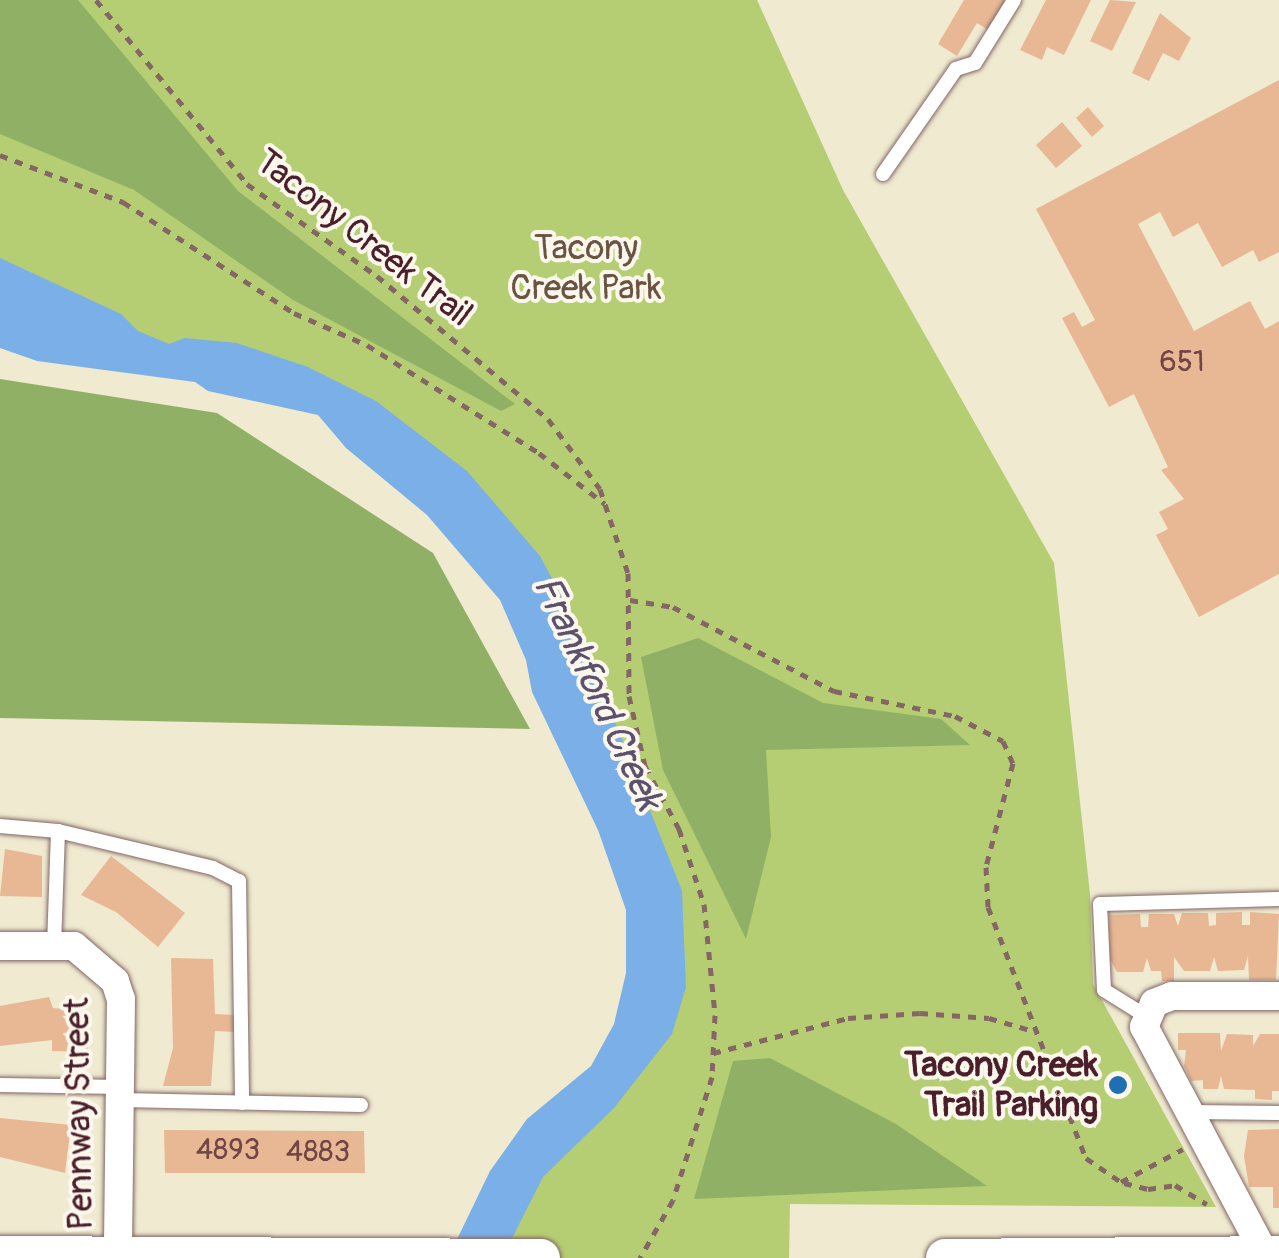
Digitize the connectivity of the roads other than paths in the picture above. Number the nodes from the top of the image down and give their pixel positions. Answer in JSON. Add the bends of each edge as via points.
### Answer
{"nodes":[{"id":1,"x":1014,"y":0,"type":"edge"},
{"id":2,"x":883,"y":174,"type":"dead end"},
{"id":3,"x":0,"y":826,"type":"edge"},
{"id":4,"x":58,"y":831,"type":"junction"},
{"id":5,"x":1279,"y":899,"type":"edge"},
{"id":6,"x":0,"y":946,"type":"edge"},
{"id":7,"x":54,"y":946,"type":"junction"},
{"id":8,"x":1279,"y":996,"type":"edge"},
{"id":9,"x":1144,"y":1016,"type":"junction"},
{"id":10,"x":0,"y":1085,"type":"edge"},
{"id":11,"x":121,"y":1094,"type":"junction"},
{"id":12,"x":242,"y":1103,"type":"junction"},
{"id":13,"x":361,"y":1106,"type":"dead end"},
{"id":14,"x":1189,"y":1112,"type":"junction"},
{"id":15,"x":1279,"y":1113,"type":"edge"},
{"id":16,"x":0,"y":1255,"type":"edge"},
{"id":17,"x":118,"y":1255,"type":"junction"},
{"id":18,"x":1270,"y":1256,"type":"edge"},
{"id":19,"x":227,"y":1257,"type":"edge"},
{"id":20,"x":430,"y":1258,"type":"edge"},
{"id":21,"x":541,"y":1258,"type":"edge"},
{"id":22,"x":945,"y":1258,"type":"edge"}],
"edges":[{"from":1,"to":2,"type":"lane","via":[[975,63],[956,69]]},
{"from":3,"to":4,"type":"lane"},
{"from":4,"to":7,"type":"lane"},
{"from":4,"to":12,"type":"lane","via":[[213,868],[239,881]]},
{"from":5,"to":9,"type":"lane","via":[[1100,904],[1104,990]]},
{"from":6,"to":7,"type":"street","name":"Pennway Street"},
{"from":7,"to":11,"type":"street","name":"Pennway Street","via":[[87,952],[115,982],[121,998]]},
{"from":8,"to":9,"type":"street","via":[[1172,996]]},
{"from":9,"to":14,"type":"street"},
{"from":10,"to":11,"type":"lane"},
{"from":11,"to":12,"type":"lane"},
{"from":11,"to":17,"type":"street","name":"Pennway Street"},
{"from":12,"to":13,"type":"lane"},
{"from":14,"to":15,"type":"lane"},
{"from":14,"to":18,"type":"street"},
{"from":16,"to":17,"type":"main road"},
{"from":17,"to":19,"type":"main road"},
{"from":18,"to":22,"type":"main road"},
{"from":19,"to":20,"type":"main road"},
{"from":20,"to":21,"type":"main road"}]}
